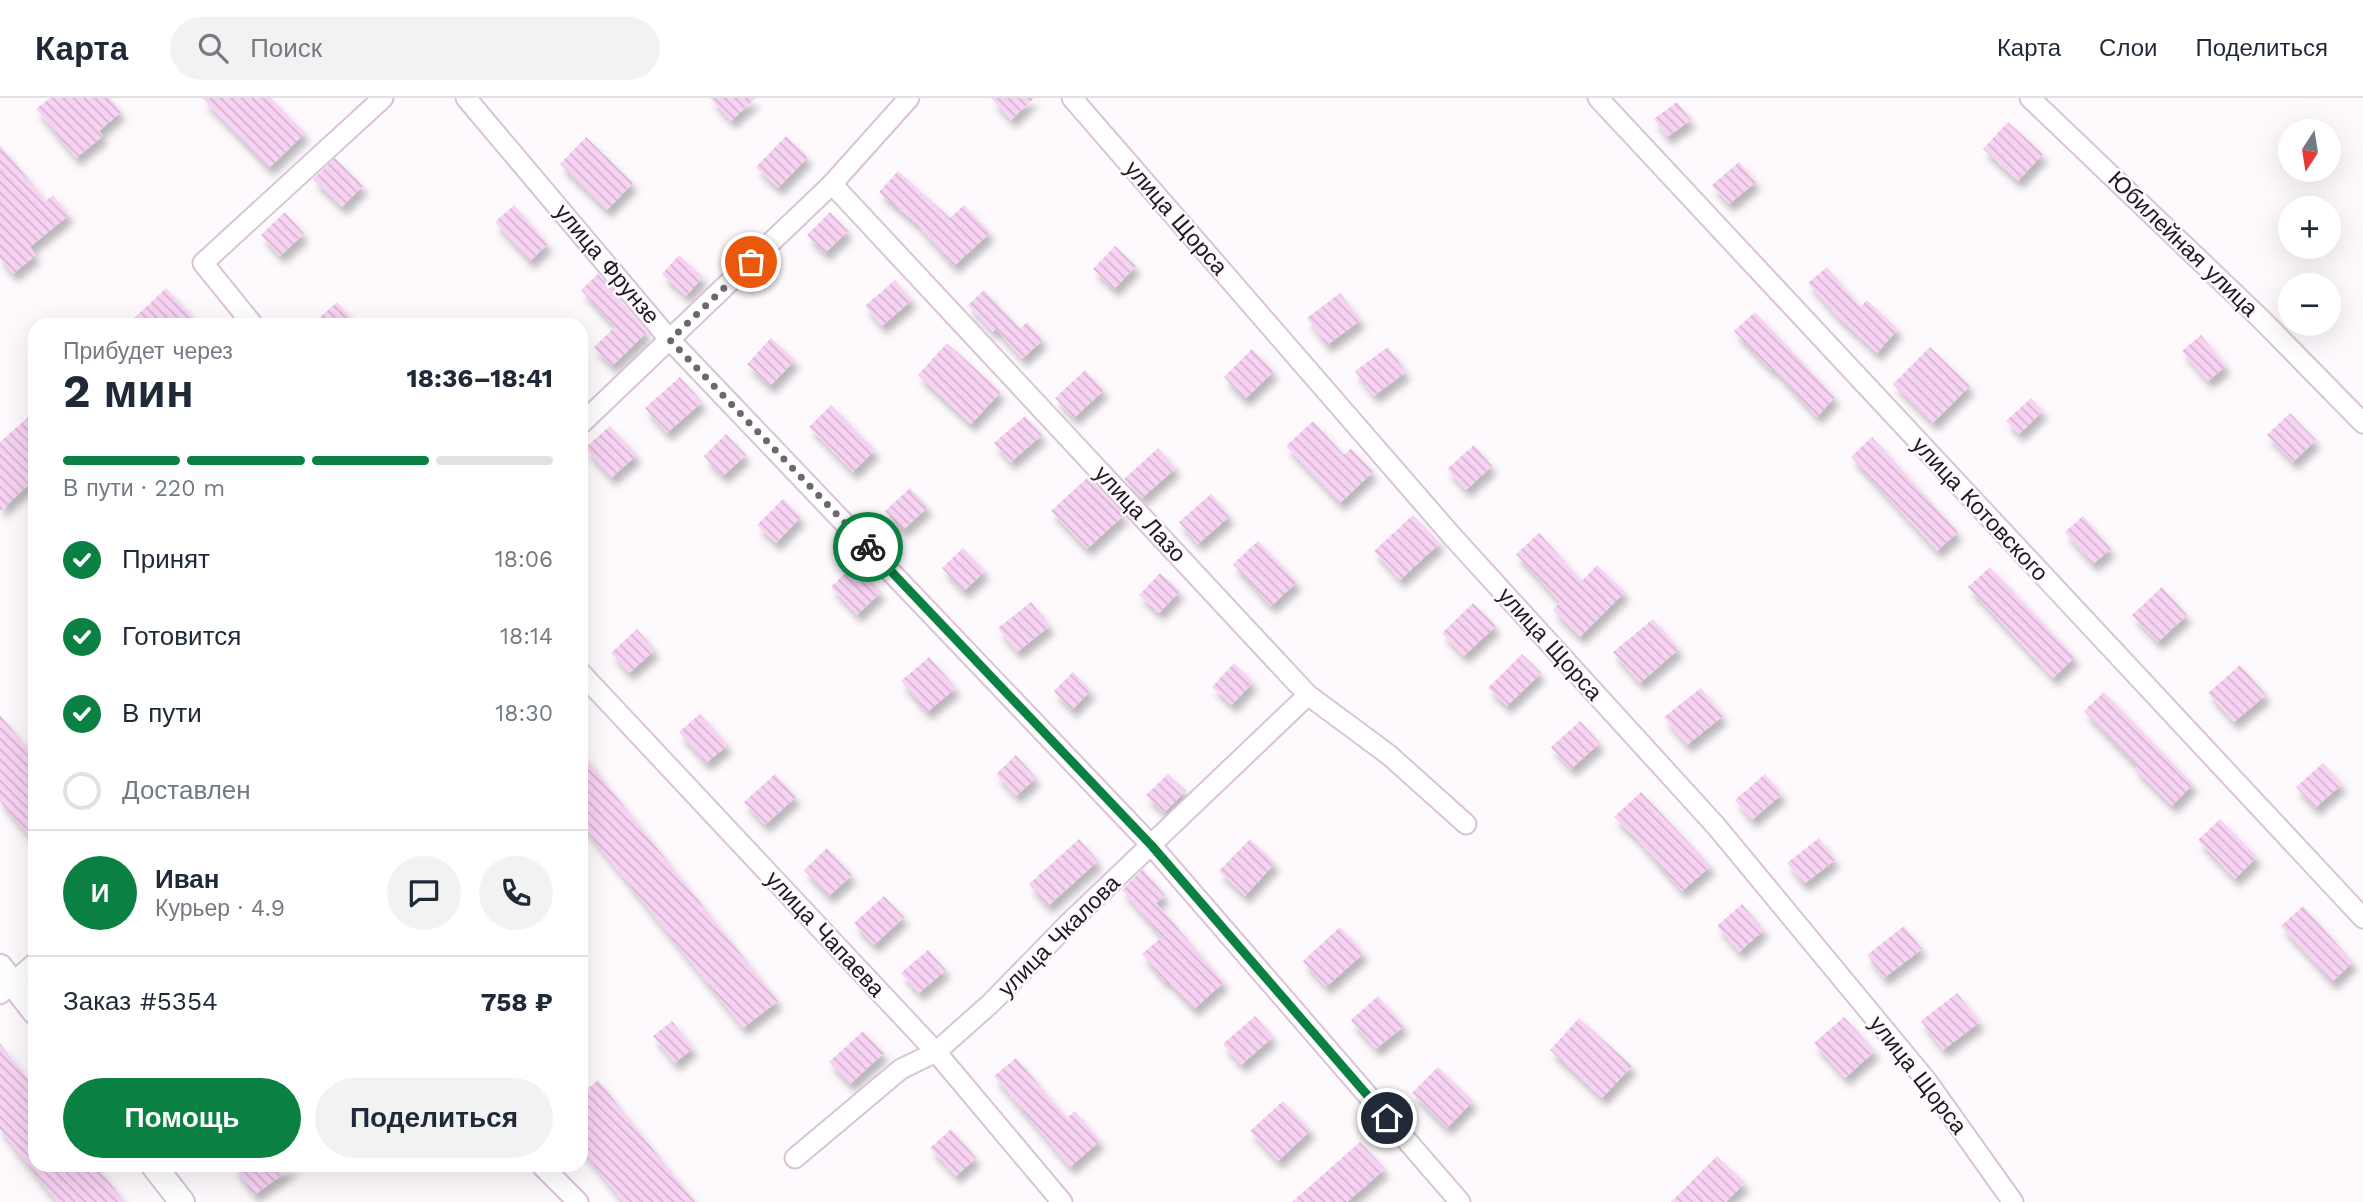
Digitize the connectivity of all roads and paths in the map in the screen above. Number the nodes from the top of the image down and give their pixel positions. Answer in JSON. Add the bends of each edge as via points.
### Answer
{"nodes":[{"id":1,"x":383,"y":98,"type":"edge"},
{"id":2,"x":466,"y":98,"type":"edge"},
{"id":3,"x":909,"y":98,"type":"edge"},
{"id":4,"x":1072,"y":98,"type":"edge"},
{"id":5,"x":1598,"y":98,"type":"edge"},
{"id":6,"x":2030,"y":98,"type":"edge"},
{"id":7,"x":832,"y":184,"type":"junction"},
{"id":8,"x":248,"y":318,"type":"edge"},
{"id":9,"x":670,"y":340,"type":"junction"},
{"id":10,"x":588,"y":418,"type":"edge"},
{"id":11,"x":2363,"y":424,"type":"edge"},
{"id":12,"x":588,"y":680,"type":"edge"},
{"id":13,"x":1308,"y":695,"type":"junction"},
{"id":14,"x":1466,"y":824,"type":"dead end"},
{"id":15,"x":1152,"y":846,"type":"junction"},
{"id":16,"x":2363,"y":918,"type":"edge"},
{"id":17,"x":28,"y":967,"type":"edge"},
{"id":18,"x":4,"y":982,"type":"edge"},
{"id":19,"x":28,"y":1005,"type":"edge"},
{"id":20,"x":936,"y":1052,"type":"junction"},
{"id":21,"x":795,"y":1158,"type":"dead end"},
{"id":22,"x":159,"y":1172,"type":"edge"},
{"id":23,"x":548,"y":1172,"type":"edge"},
{"id":24,"x":182,"y":1202,"type":"edge"},
{"id":25,"x":578,"y":1202,"type":"edge"},
{"id":26,"x":1062,"y":1202,"type":"edge"},
{"id":27,"x":1460,"y":1202,"type":"edge"},
{"id":28,"x":2013,"y":1202,"type":"edge"}],
"edges":[{"from":1,"to":8,"type":"street","via":[[203,263]]},
{"from":2,"to":9,"type":"street","name":"улица Фрунзе"},
{"from":3,"to":7,"type":"street"},
{"from":4,"to":28,"type":"street","name":"улица Щорса","via":[[1452,536],[1716,826],[1926,1080]]},
{"from":5,"to":16,"type":"street","name":"улица Котовского"},
{"from":6,"to":11,"type":"street","name":"Юбилейная улица","via":[[2260,318]]},
{"from":7,"to":9,"type":"street"},
{"from":7,"to":13,"type":"street","name":"улица Лазо"},
{"from":9,"to":10,"type":"street"},
{"from":9,"to":15,"type":"street","name":"улица Фрунзе"},
{"from":12,"to":20,"type":"street","name":"улица Чапаева"},
{"from":13,"to":14,"type":"street","name":"улица Лазо","via":[[1389,755]]},
{"from":13,"to":15,"type":"street","name":"улица Чкалова"},
{"from":15,"to":20,"type":"street","name":"улица Чкалова"},
{"from":15,"to":27,"type":"street","name":"улица Фрунзе"},
{"from":17,"to":18,"type":"street"},
{"from":18,"to":19,"type":"street"},
{"from":20,"to":21,"type":"street","name":"улица Чкалова","via":[[901,1069]]},
{"from":20,"to":26,"type":"street","name":"улица Чапаева"},
{"from":22,"to":24,"type":"street"},
{"from":23,"to":25,"type":"street"}]}
